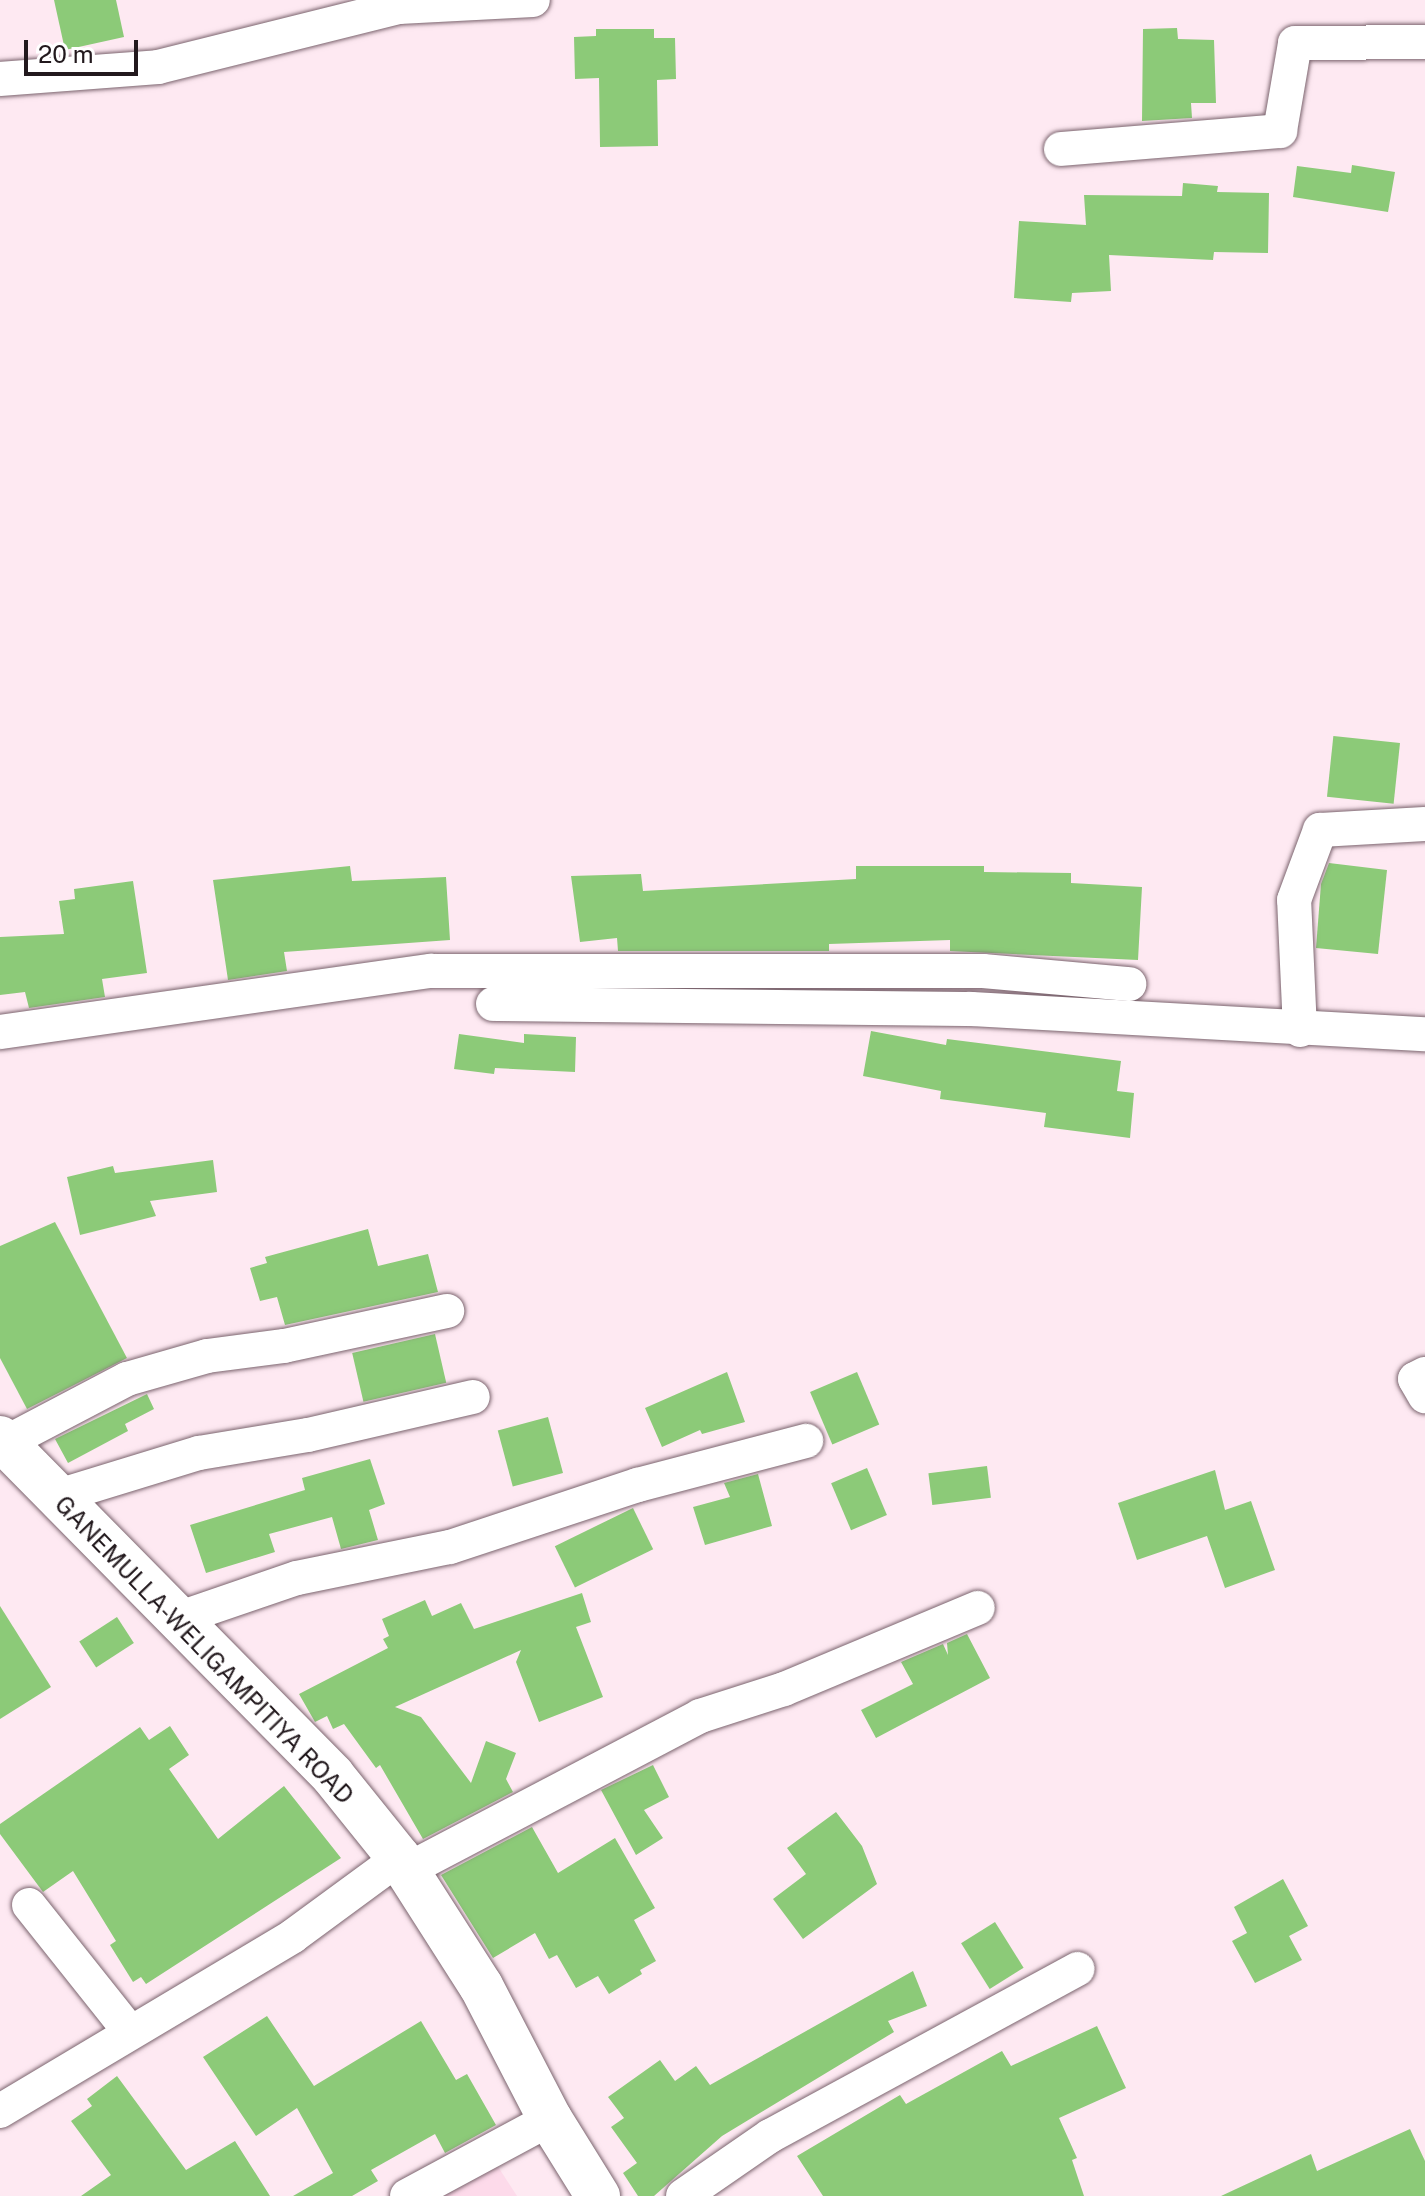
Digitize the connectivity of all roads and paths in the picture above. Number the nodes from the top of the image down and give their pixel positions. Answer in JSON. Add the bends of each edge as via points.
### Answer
{"nodes":[{"id":1,"x":533,"y":0,"type":"edge"},
{"id":2,"x":1425,"y":42,"type":"edge"},
{"id":3,"x":0,"y":79,"type":"edge"},
{"id":4,"x":1061,"y":149,"type":"dead end"},
{"id":5,"x":1425,"y":824,"type":"edge"},
{"id":6,"x":1129,"y":984,"type":"dead end"},
{"id":7,"x":493,"y":1004,"type":"dead end"},
{"id":8,"x":1300,"y":1030,"type":"junction"},
{"id":9,"x":0,"y":1032,"type":"edge"},
{"id":10,"x":1425,"y":1034,"type":"edge"},
{"id":11,"x":447,"y":1311,"type":"dead end"},
{"id":12,"x":1425,"y":1374,"type":"edge"},
{"id":13,"x":1425,"y":1396,"type":"edge"},
{"id":14,"x":473,"y":1397,"type":"dead end"},
{"id":15,"x":806,"y":1441,"type":"dead end"},
{"id":16,"x":6,"y":1452,"type":"edge"},
{"id":17,"x":55,"y":1497,"type":"junction"},
{"id":18,"x":978,"y":1608,"type":"dead end"},
{"id":19,"x":174,"y":1620,"type":"junction"},
{"id":20,"x":403,"y":1864,"type":"junction"},
{"id":21,"x":29,"y":1905,"type":"dead end"},
{"id":22,"x":1078,"y":1969,"type":"dead end"},
{"id":23,"x":130,"y":2032,"type":"junction"},
{"id":24,"x":0,"y":2111,"type":"edge"},
{"id":25,"x":550,"y":2119,"type":"junction"},
{"id":26,"x":407,"y":2196,"type":"edge"},
{"id":27,"x":598,"y":2196,"type":"edge"},
{"id":28,"x":683,"y":2196,"type":"edge"}],
"edges":[{"from":1,"to":3,"type":"street","via":[[399,7],[158,67]]},
{"from":2,"to":4,"type":"street","via":[[1295,43],[1280,131]]},
{"from":5,"to":8,"type":"street","via":[[1320,830],[1294,900]]},
{"from":6,"to":9,"type":"street","via":[[983,971],[431,971]]},
{"from":7,"to":8,"type":"street","via":[[971,1009]]},
{"from":8,"to":10,"type":"street"},
{"from":11,"to":16,"type":"street","via":[[284,1346],[207,1356],[127,1379]]},
{"from":12,"to":13,"type":"street","via":[[1415,1379]]},
{"from":14,"to":17,"type":"street","via":[[308,1435],[199,1453]]},
{"from":15,"to":19,"type":"street","via":[[638,1485],[450,1547],[297,1578]]},
{"from":16,"to":17,"type":"street","name":"GANEMULLA-WELIGAMPITIYA ROAD"},
{"from":17,"to":19,"type":"street","name":"GANEMULLA-WELIGAMPITIYA ROAD"},
{"from":18,"to":20,"type":"street","via":[[784,1689],[700,1716]]},
{"from":19,"to":20,"type":"street","name":"GANEMULLA-WELIGAMPITIYA ROAD","via":[[333,1776]]},
{"from":20,"to":23,"type":"street"},
{"from":20,"to":25,"type":"street","name":"GANEMULLA-WELIGAMPITIYA ROAD","via":[[481,1986]]},
{"from":21,"to":23,"type":"street"},
{"from":22,"to":28,"type":"street","via":[[770,2136]]},
{"from":23,"to":24,"type":"street"},
{"from":25,"to":26,"type":"street"},
{"from":25,"to":27,"type":"street","name":"GANEMULLA-WELIGAMPITIYA ROAD"}]}
